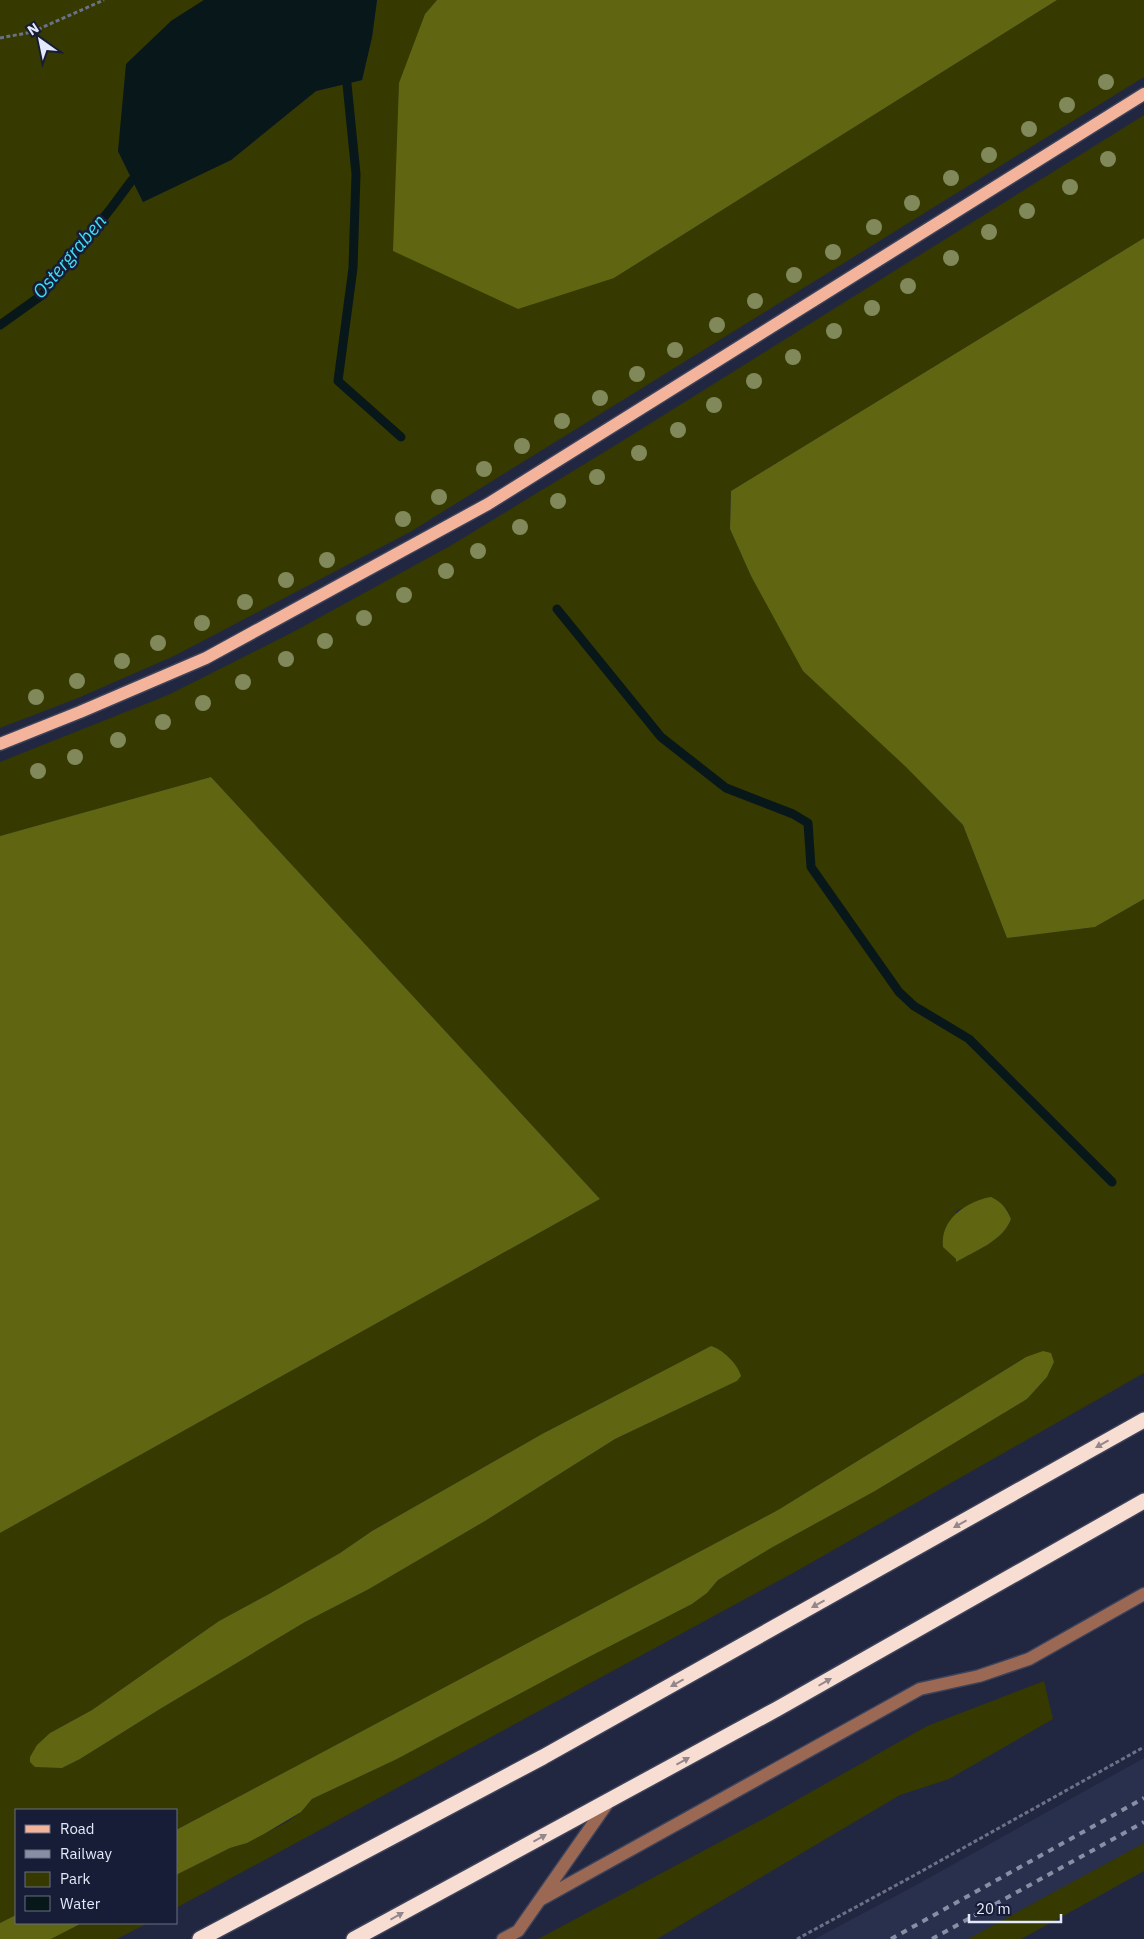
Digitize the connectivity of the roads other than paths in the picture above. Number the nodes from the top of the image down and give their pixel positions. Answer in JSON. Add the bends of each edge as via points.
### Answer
{"nodes":[{"id":1,"x":1144,"y":94,"type":"edge"},
{"id":2,"x":0,"y":744,"type":"edge"},
{"id":3,"x":1144,"y":1420,"type":"edge"},
{"id":4,"x":1144,"y":1501,"type":"edge"},
{"id":5,"x":1144,"y":1594,"type":"edge"},
{"id":6,"x":608,"y":1801,"type":"junction"},
{"id":7,"x":540,"y":1900,"type":"junction"},
{"id":8,"x":515,"y":1935,"type":"edge"},
{"id":9,"x":200,"y":1939,"type":"edge"},
{"id":10,"x":354,"y":1939,"type":"edge"},
{"id":11,"x":503,"y":1939,"type":"edge"}],
"edges":[{"from":1,"to":2,"type":"main road","via":[[488,504],[206,658]]},
{"from":3,"to":9,"type":"highway","one_way":true,"via":[[543,1757]]},
{"from":6,"to":4,"type":"highway","one_way":true},
{"from":5,"to":7,"type":"lane","via":[[1029,1659],[978,1676],[920,1689]]},
{"from":6,"to":7,"type":"lane"},
{"from":10,"to":6,"type":"highway","one_way":true},
{"from":7,"to":8,"type":"lane"},
{"from":8,"to":11,"type":"lane"}]}
